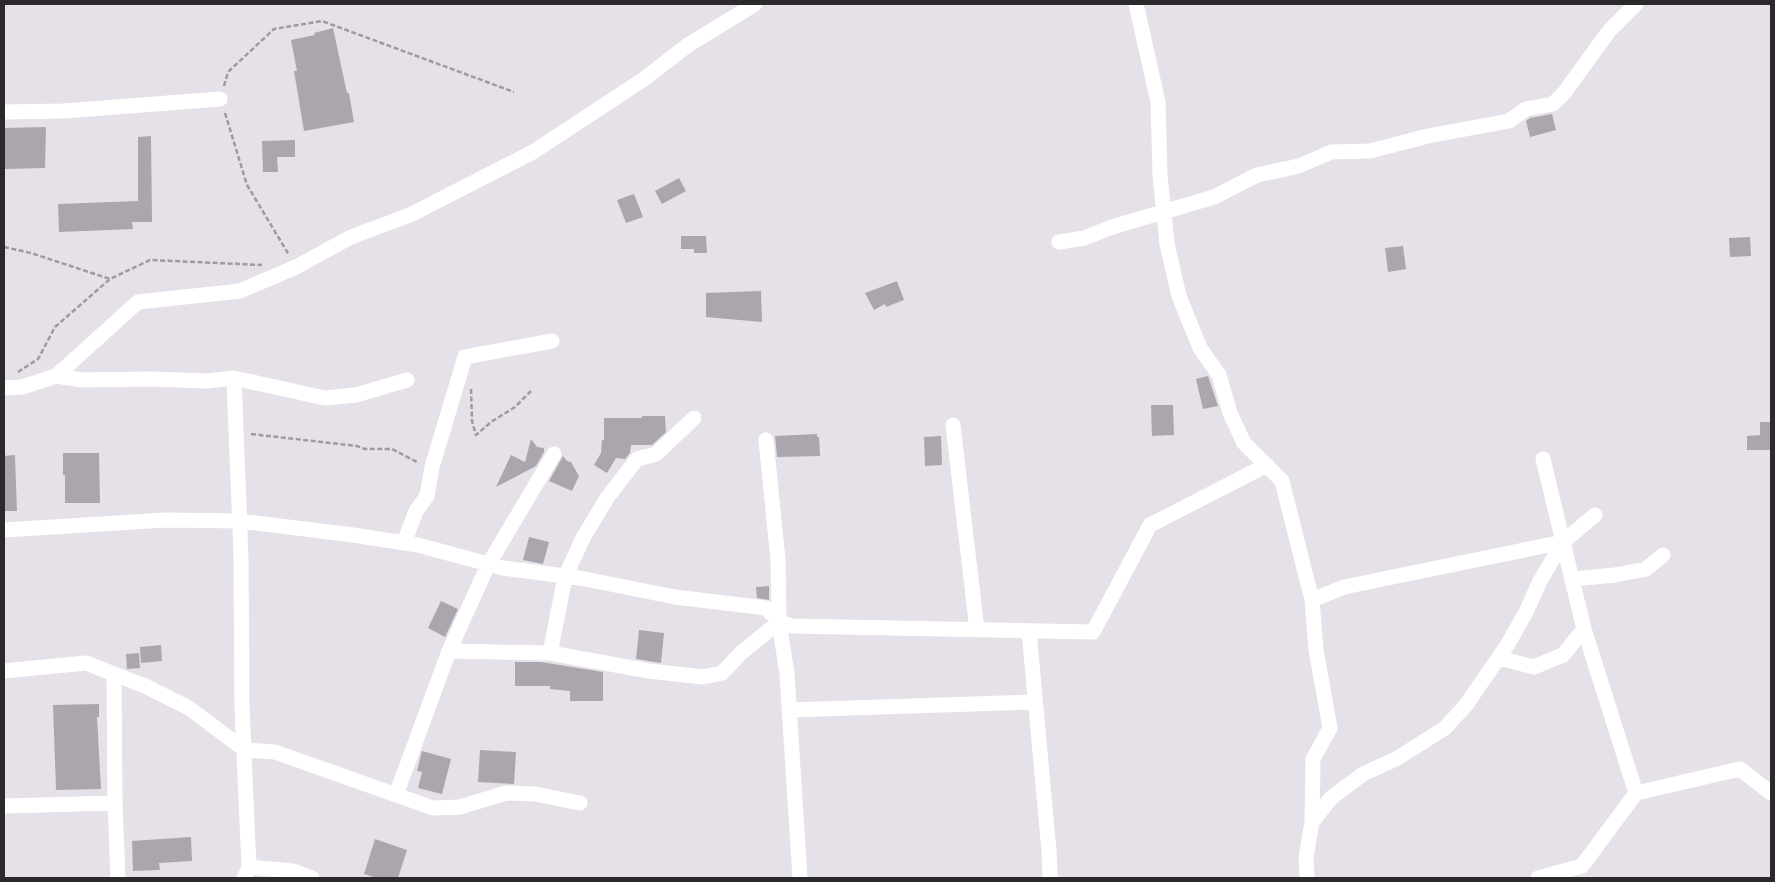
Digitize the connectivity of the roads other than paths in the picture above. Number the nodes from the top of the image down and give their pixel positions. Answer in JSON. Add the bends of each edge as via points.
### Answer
{"nodes":[{"id":1,"x":755,"y":4,"type":"edge"},
{"id":2,"x":1136,"y":4,"type":"edge"},
{"id":3,"x":1636,"y":4,"type":"edge"},
{"id":4,"x":220,"y":99,"type":"road end"},
{"id":5,"x":4,"y":112,"type":"edge"},
{"id":6,"x":1164,"y":211,"type":"junction"},
{"id":7,"x":1059,"y":242,"type":"dead end"},
{"id":8,"x":552,"y":341,"type":"dead end"},
{"id":9,"x":56,"y":376,"type":"junction"},
{"id":10,"x":234,"y":378,"type":"junction"},
{"id":11,"x":407,"y":380,"type":"dead end"},
{"id":12,"x":4,"y":388,"type":"edge"},
{"id":13,"x":694,"y":418,"type":"dead end"},
{"id":14,"x":953,"y":425,"type":"dead end"},
{"id":15,"x":766,"y":440,"type":"dead end"},
{"id":16,"x":554,"y":454,"type":"dead end"},
{"id":17,"x":1543,"y":458,"type":"dead end"},
{"id":18,"x":1267,"y":465,"type":"junction"},
{"id":19,"x":1594,"y":515,"type":"dead end"},
{"id":20,"x":240,"y":521,"type":"junction"},
{"id":21,"x":4,"y":530,"type":"edge"},
{"id":22,"x":1563,"y":542,"type":"junction"},
{"id":23,"x":404,"y":544,"type":"junction"},
{"id":24,"x":1663,"y":556,"type":"dead end"},
{"id":25,"x":488,"y":565,"type":"junction"},
{"id":26,"x":565,"y":576,"type":"junction"},
{"id":27,"x":1573,"y":579,"type":"junction"},
{"id":28,"x":1312,"y":600,"type":"junction"},
{"id":29,"x":779,"y":622,"type":"junction"},
{"id":30,"x":1584,"y":629,"type":"junction"},
{"id":31,"x":977,"y":630,"type":"junction"},
{"id":32,"x":1029,"y":631,"type":"junction"},
{"id":33,"x":449,"y":651,"type":"junction"},
{"id":34,"x":550,"y":653,"type":"junction"},
{"id":35,"x":1499,"y":658,"type":"junction"},
{"id":36,"x":4,"y":671,"type":"edge"},
{"id":37,"x":114,"y":674,"type":"junction"},
{"id":38,"x":1035,"y":702,"type":"junction"},
{"id":39,"x":790,"y":710,"type":"junction"},
{"id":40,"x":245,"y":750,"type":"junction"},
{"id":41,"x":1636,"y":793,"type":"junction"},
{"id":42,"x":1771,"y":793,"type":"edge"},
{"id":43,"x":396,"y":795,"type":"junction"},
{"id":44,"x":115,"y":803,"type":"junction"},
{"id":45,"x":580,"y":803,"type":"dead end"},
{"id":46,"x":4,"y":806,"type":"edge"},
{"id":47,"x":1312,"y":822,"type":"junction"},
{"id":48,"x":247,"y":873,"type":"edge"},
{"id":49,"x":118,"y":878,"type":"edge"},
{"id":50,"x":312,"y":878,"type":"edge"},
{"id":51,"x":800,"y":878,"type":"edge"},
{"id":52,"x":1050,"y":878,"type":"edge"},
{"id":53,"x":1307,"y":878,"type":"edge"},
{"id":54,"x":1538,"y":878,"type":"edge"}],
"edges":[{"from":1,"to":9,"type":"street","via":[[688,45],[644,79],[533,152],[410,215],[351,237],[296,267],[240,291],[138,302]]},
{"from":2,"to":6,"type":"street","via":[[1158,102]]},
{"from":3,"to":6,"type":"street","via":[[1609,31],[1564,93],[1552,104],[1526,109],[1509,121],[1370,150],[1331,152],[1299,166],[1257,175],[1214,197]]},
{"from":4,"to":5,"type":"street","via":[[64,111]]},
{"from":6,"to":7,"type":"street","via":[[1084,238]]},
{"from":6,"to":18,"type":"street","via":[[1167,244],[1179,296],[1200,348],[1219,374],[1230,413],[1244,443]]},
{"from":8,"to":23,"type":"street","via":[[465,357],[432,467],[427,496],[416,511]]},
{"from":9,"to":10,"type":"street","via":[[82,380],[207,381]]},
{"from":9,"to":12,"type":"street","via":[[22,387]]},
{"from":10,"to":11,"type":"street","via":[[324,398],[356,395]]},
{"from":10,"to":20,"type":"street"},
{"from":13,"to":26,"type":"street","via":[[656,454],[638,460],[607,498]]},
{"from":14,"to":31,"type":"street"},
{"from":15,"to":29,"type":"street","via":[[778,560]]},
{"from":16,"to":25,"type":"street"},
{"from":17,"to":22,"type":"street"},
{"from":18,"to":28,"type":"street","via":[[1282,480]]},
{"from":18,"to":32,"type":"street","via":[[1150,525],[1093,632]]},
{"from":19,"to":22,"type":"street"},
{"from":20,"to":21,"type":"street","via":[[166,520]]},
{"from":20,"to":23,"type":"street"},
{"from":20,"to":40,"type":"street"},
{"from":22,"to":27,"type":"street"},
{"from":22,"to":28,"type":"street","via":[[1344,587]]},
{"from":22,"to":35,"type":"street"},
{"from":23,"to":25,"type":"street"},
{"from":24,"to":27,"type":"street","via":[[1646,569]]},
{"from":25,"to":26,"type":"street"},
{"from":25,"to":33,"type":"street"},
{"from":26,"to":29,"type":"street","via":[[676,597],[766,608]]},
{"from":26,"to":34,"type":"street"},
{"from":27,"to":30,"type":"street"},
{"from":28,"to":47,"type":"street","via":[[1316,650],[1330,728],[1313,759]]},
{"from":29,"to":31,"type":"street","via":[[792,626]]},
{"from":29,"to":34,"type":"street","via":[[722,673],[703,677]]},
{"from":29,"to":39,"type":"street"},
{"from":30,"to":35,"type":"street","via":[[1563,656],[1534,667]]},
{"from":30,"to":41,"type":"street"},
{"from":31,"to":32,"type":"street"},
{"from":32,"to":38,"type":"street"},
{"from":33,"to":34,"type":"street"},
{"from":33,"to":43,"type":"street"},
{"from":35,"to":47,"type":"street","via":[[1445,728],[1396,759],[1363,774],[1331,798]]},
{"from":36,"to":37,"type":"street","via":[[86,663]]},
{"from":37,"to":40,"type":"street","via":[[189,708]]},
{"from":37,"to":44,"type":"street"},
{"from":38,"to":39,"type":"street"},
{"from":38,"to":52,"type":"street"},
{"from":39,"to":51,"type":"street"},
{"from":40,"to":43,"type":"street","via":[[275,752]]},
{"from":40,"to":48,"type":"street"},
{"from":41,"to":42,"type":"street","via":[[1740,769]]},
{"from":41,"to":54,"type":"street","via":[[1582,866]]},
{"from":43,"to":45,"type":"street","via":[[433,808],[460,807],[506,793],[535,794]]},
{"from":44,"to":46,"type":"street"},
{"from":44,"to":49,"type":"street"},
{"from":47,"to":53,"type":"street","via":[[1306,857]]},
{"from":48,"to":50,"type":"street","via":[[293,871]]}]}
